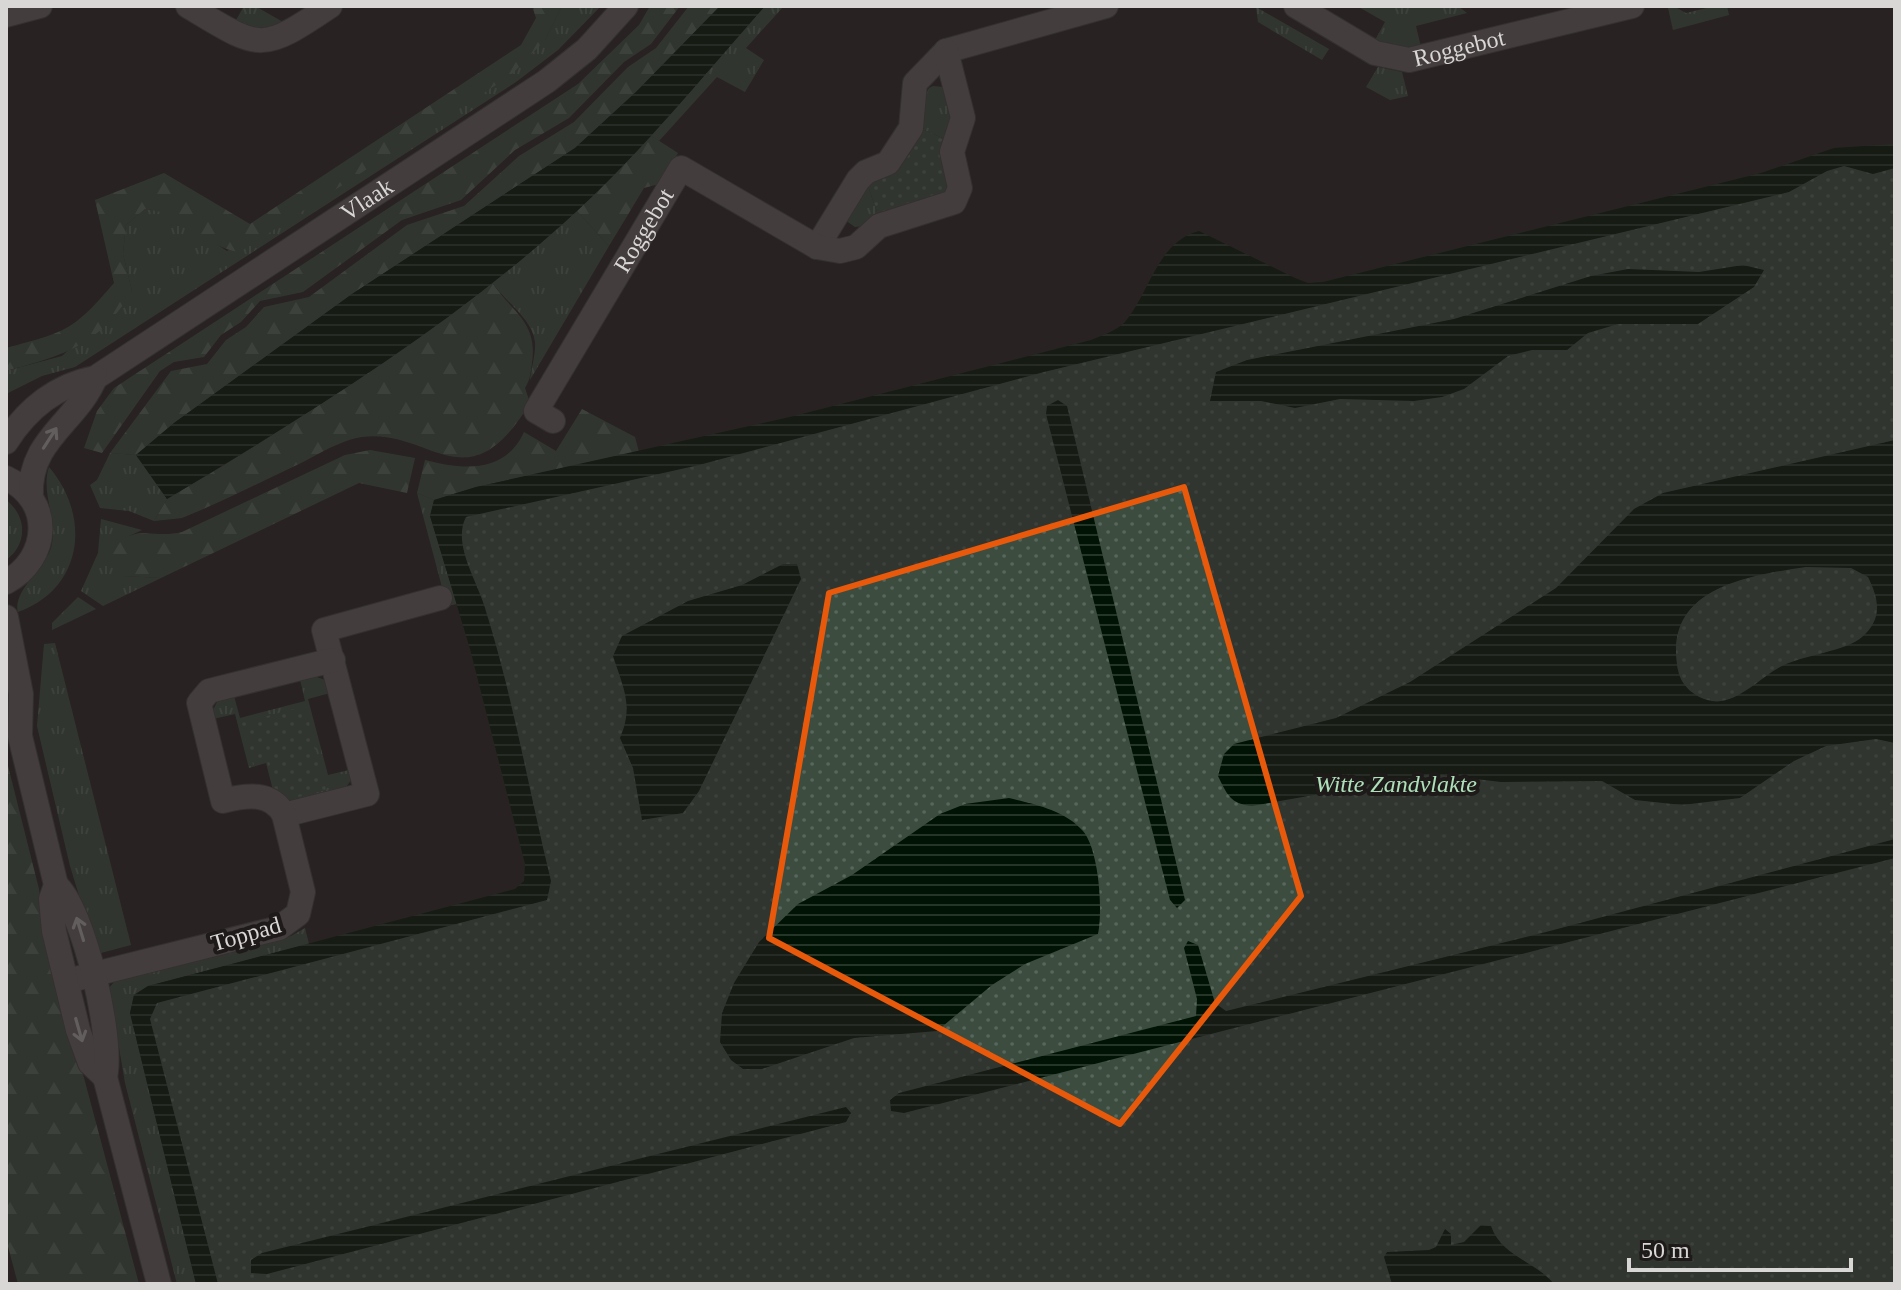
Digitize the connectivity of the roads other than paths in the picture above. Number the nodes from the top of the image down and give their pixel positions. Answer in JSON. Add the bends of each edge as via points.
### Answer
{"nodes":[{"id":1,"x":40,"y":6,"type":"edge"},
{"id":2,"x":188,"y":6,"type":"edge"},
{"id":3,"x":330,"y":6,"type":"edge"},
{"id":4,"x":626,"y":6,"type":"edge"},
{"id":5,"x":1106,"y":6,"type":"edge"},
{"id":6,"x":1296,"y":6,"type":"edge"},
{"id":7,"x":1632,"y":6,"type":"edge"},
{"id":8,"x":1079,"y":9,"type":"edge"},
{"id":9,"x":7,"y":12,"type":"edge"},
{"id":10,"x":946,"y":51,"type":"junction"},
{"id":11,"x":817,"y":247,"type":"junction"},
{"id":12,"x":95,"y":378,"type":"junction"},
{"id":13,"x":553,"y":421,"type":"dead end"},
{"id":14,"x":6,"y":442,"type":"edge"},
{"id":15,"x":6,"y":478,"type":"edge"},
{"id":16,"x":31,"y":496,"type":"junction"},
{"id":17,"x":6,"y":583,"type":"edge"},
{"id":18,"x":440,"y":598,"type":"dead end"},
{"id":19,"x":6,"y":617,"type":"edge"},
{"id":20,"x":333,"y":660,"type":"junction"},
{"id":21,"x":13,"y":726,"type":"edge"},
{"id":22,"x":284,"y":815,"type":"junction"},
{"id":23,"x":56,"y":885,"type":"junction"},
{"id":24,"x":92,"y":974,"type":"junction"},
{"id":25,"x":67,"y":981,"type":"junction"},
{"id":26,"x":105,"y":1077,"type":"junction"},
{"id":27,"x":159,"y":1284,"type":"edge"}],
"edges":[{"from":1,"to":9,"type":"street"},
{"from":2,"to":3,"type":"street","via":[[246,40],[266,42],[282,38]]},
{"from":4,"to":12,"type":"street","name":"Vlaak","via":[[587,49],[547,81]]},
{"from":5,"to":8,"type":"street"},
{"from":6,"to":7,"type":"street","name":"Roggebot","via":[[1375,53],[1409,60]]},
{"from":8,"to":10,"type":"street"},
{"from":10,"to":11,"type":"street","via":[[915,83],[913,123],[894,156],[862,175]]},
{"from":10,"to":11,"type":"street","via":[[963,118],[952,152],[957,198],[944,208],[879,226],[856,247]]},
{"from":11,"to":13,"type":"street","name":"Roggebot","via":[[681,168],[536,411]]},
{"from":12,"to":14,"type":"street","name":"Vlaak","via":[[65,386],[43,401]]},
{"from":16,"to":12,"type":"street","name":"Vlaak","one_way":true,"via":[[37,459]]},
{"from":15,"to":16,"type":"street"},
{"from":16,"to":17,"type":"street","via":[[41,519],[40,545],[28,567]]},
{"from":18,"to":20,"type":"street","via":[[324,630]]},
{"from":19,"to":21,"type":"street","via":[[21,694]]},
{"from":20,"to":22,"type":"street","via":[[367,794]]},
{"from":20,"to":22,"type":"street","via":[[209,691],[200,700],[223,801],[263,797]]},
{"from":21,"to":23,"type":"street"},
{"from":22,"to":24,"type":"street","name":"Toppad","via":[[303,892],[302,908],[290,923]]},
{"from":24,"to":23,"type":"street","one_way":true,"via":[[68,895]]},
{"from":23,"to":25,"type":"street","via":[[51,899],[54,931]]},
{"from":24,"to":25,"type":"street","name":"Toppad"},
{"from":24,"to":26,"type":"street","via":[[110,1059]]},
{"from":25,"to":26,"type":"street","one_way":true,"via":[[90,1063]]},
{"from":26,"to":27,"type":"street"}]}
